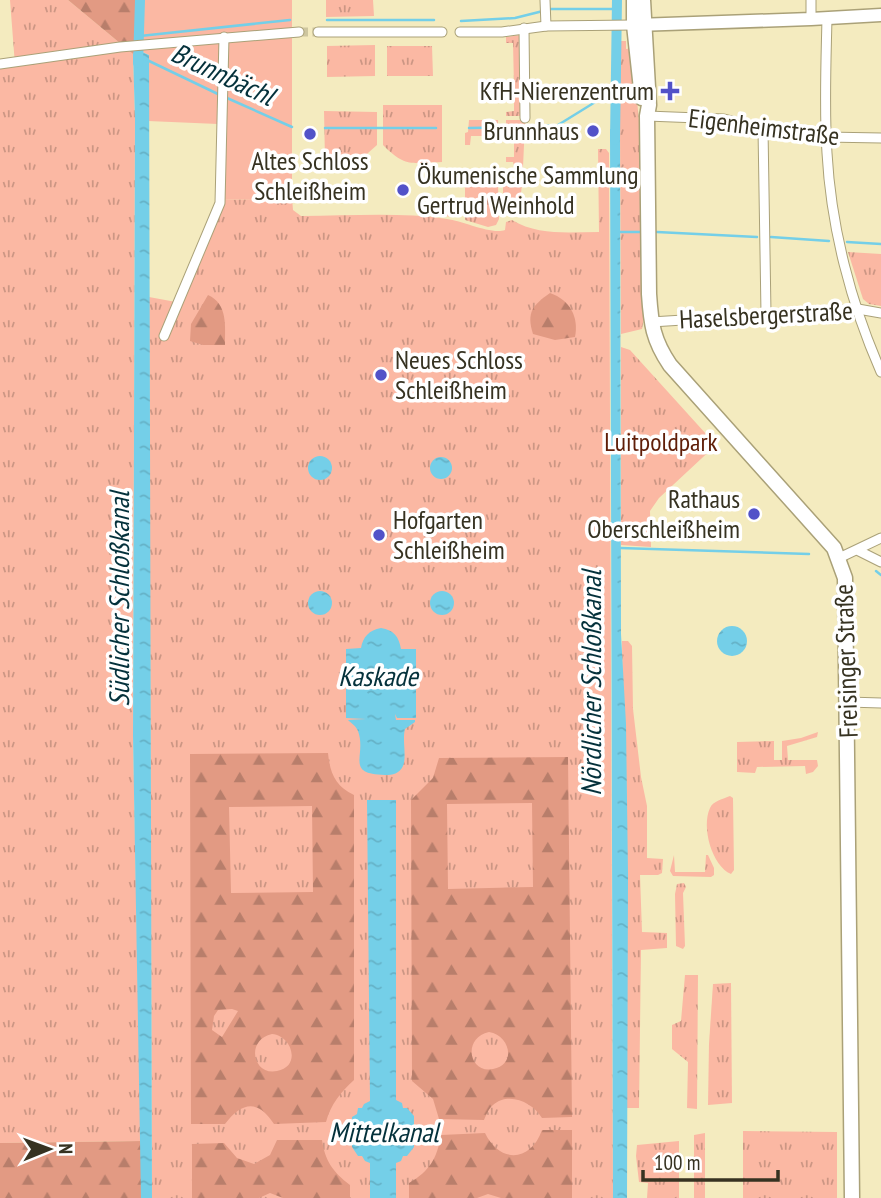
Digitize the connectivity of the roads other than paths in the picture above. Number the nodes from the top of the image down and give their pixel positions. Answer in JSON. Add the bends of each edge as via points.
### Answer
{"nodes":[{"id":1,"x":634,"y":0,"type":"edge"},
{"id":2,"x":643,"y":0,"type":"edge"},
{"id":3,"x":811,"y":0,"type":"edge"},
{"id":4,"x":545,"y":2,"type":"edge"},
{"id":5,"x":881,"y":15,"type":"edge"},
{"id":6,"x":827,"y":18,"type":"junction"},
{"id":7,"x":811,"y":19,"type":"junction"},
{"id":8,"x":546,"y":22,"type":"junction"},
{"id":9,"x":634,"y":25,"type":"junction"},
{"id":10,"x":524,"y":28,"type":"junction"},
{"id":11,"x":299,"y":32,"type":"tunnel mouth"},
{"id":12,"x":318,"y":32,"type":"tunnel mouth"},
{"id":13,"x":442,"y":32,"type":"dead end"},
{"id":14,"x":460,"y":32,"type":"dead end"},
{"id":15,"x":225,"y":37,"type":"junction"},
{"id":16,"x":0,"y":64,"type":"edge"},
{"id":17,"x":647,"y":116,"type":"junction"},
{"id":18,"x":525,"y":118,"type":"dead end"},
{"id":19,"x":763,"y":128,"type":"junction"},
{"id":20,"x":826,"y":137,"type":"junction"},
{"id":21,"x":881,"y":138,"type":"edge"},
{"id":22,"x":858,"y":309,"type":"junction"},
{"id":23,"x":765,"y":313,"type":"junction"},
{"id":24,"x":881,"y":313,"type":"edge"},
{"id":25,"x":651,"y":321,"type":"junction"},
{"id":26,"x":164,"y":336,"type":"dead end"},
{"id":27,"x":881,"y":372,"type":"edge"},
{"id":28,"x":881,"y":538,"type":"edge"},
{"id":29,"x":859,"y":551,"type":"junction"},
{"id":30,"x":839,"y":558,"type":"junction"},
{"id":31,"x":881,"y":562,"type":"edge"},
{"id":32,"x":848,"y":702,"type":"junction"},
{"id":33,"x":881,"y":703,"type":"edge"},
{"id":34,"x":852,"y":1198,"type":"edge"}],
"edges":[{"from":1,"to":9,"type":"main road"},
{"from":2,"to":9,"type":"main road"},
{"from":3,"to":7,"type":"street"},
{"from":4,"to":8,"type":"street"},
{"from":5,"to":6,"type":"main road"},
{"from":6,"to":7,"type":"main road"},
{"from":6,"to":20,"type":"street"},
{"from":7,"to":9,"type":"main road"},
{"from":8,"to":9,"type":"street"},
{"from":8,"to":10,"type":"street"},
{"from":9,"to":17,"type":"main road","name":"Freisinger Straße","via":[[649,105]]},
{"from":10,"to":14,"type":"street"},
{"from":10,"to":18,"type":"street"},
{"from":11,"to":15,"type":"street"},
{"from":12,"to":13,"type":"street"},
{"from":15,"to":16,"type":"street"},
{"from":15,"to":26,"type":"street","via":[[220,203]]},
{"from":17,"to":19,"type":"street","name":"Eigenheimstraße","via":[[724,119]]},
{"from":17,"to":25,"type":"main road","name":"Freisinger Straße"},
{"from":19,"to":20,"type":"street","name":"Eigenheimstraße"},
{"from":19,"to":23,"type":"street"},
{"from":20,"to":21,"type":"street","name":"Eigenheimstraße"},
{"from":20,"to":22,"type":"street","via":[[837,231]]},
{"from":22,"to":23,"type":"street","name":"Haselsbergerstraße"},
{"from":22,"to":24,"type":"street","name":"Haselsbergerstraße"},
{"from":22,"to":27,"type":"street"},
{"from":23,"to":25,"type":"street","name":"Haselsbergerstraße"},
{"from":25,"to":30,"type":"main road","name":"Freisinger Straße","via":[[656,343],[670,365]]},
{"from":28,"to":29,"type":"street"},
{"from":29,"to":30,"type":"street"},
{"from":29,"to":31,"type":"street"},
{"from":30,"to":32,"type":"main road","name":"Freisinger Straße","via":[[846,589]]},
{"from":32,"to":33,"type":"street"},
{"from":32,"to":34,"type":"main road","name":"Freisinger Straße"}]}
